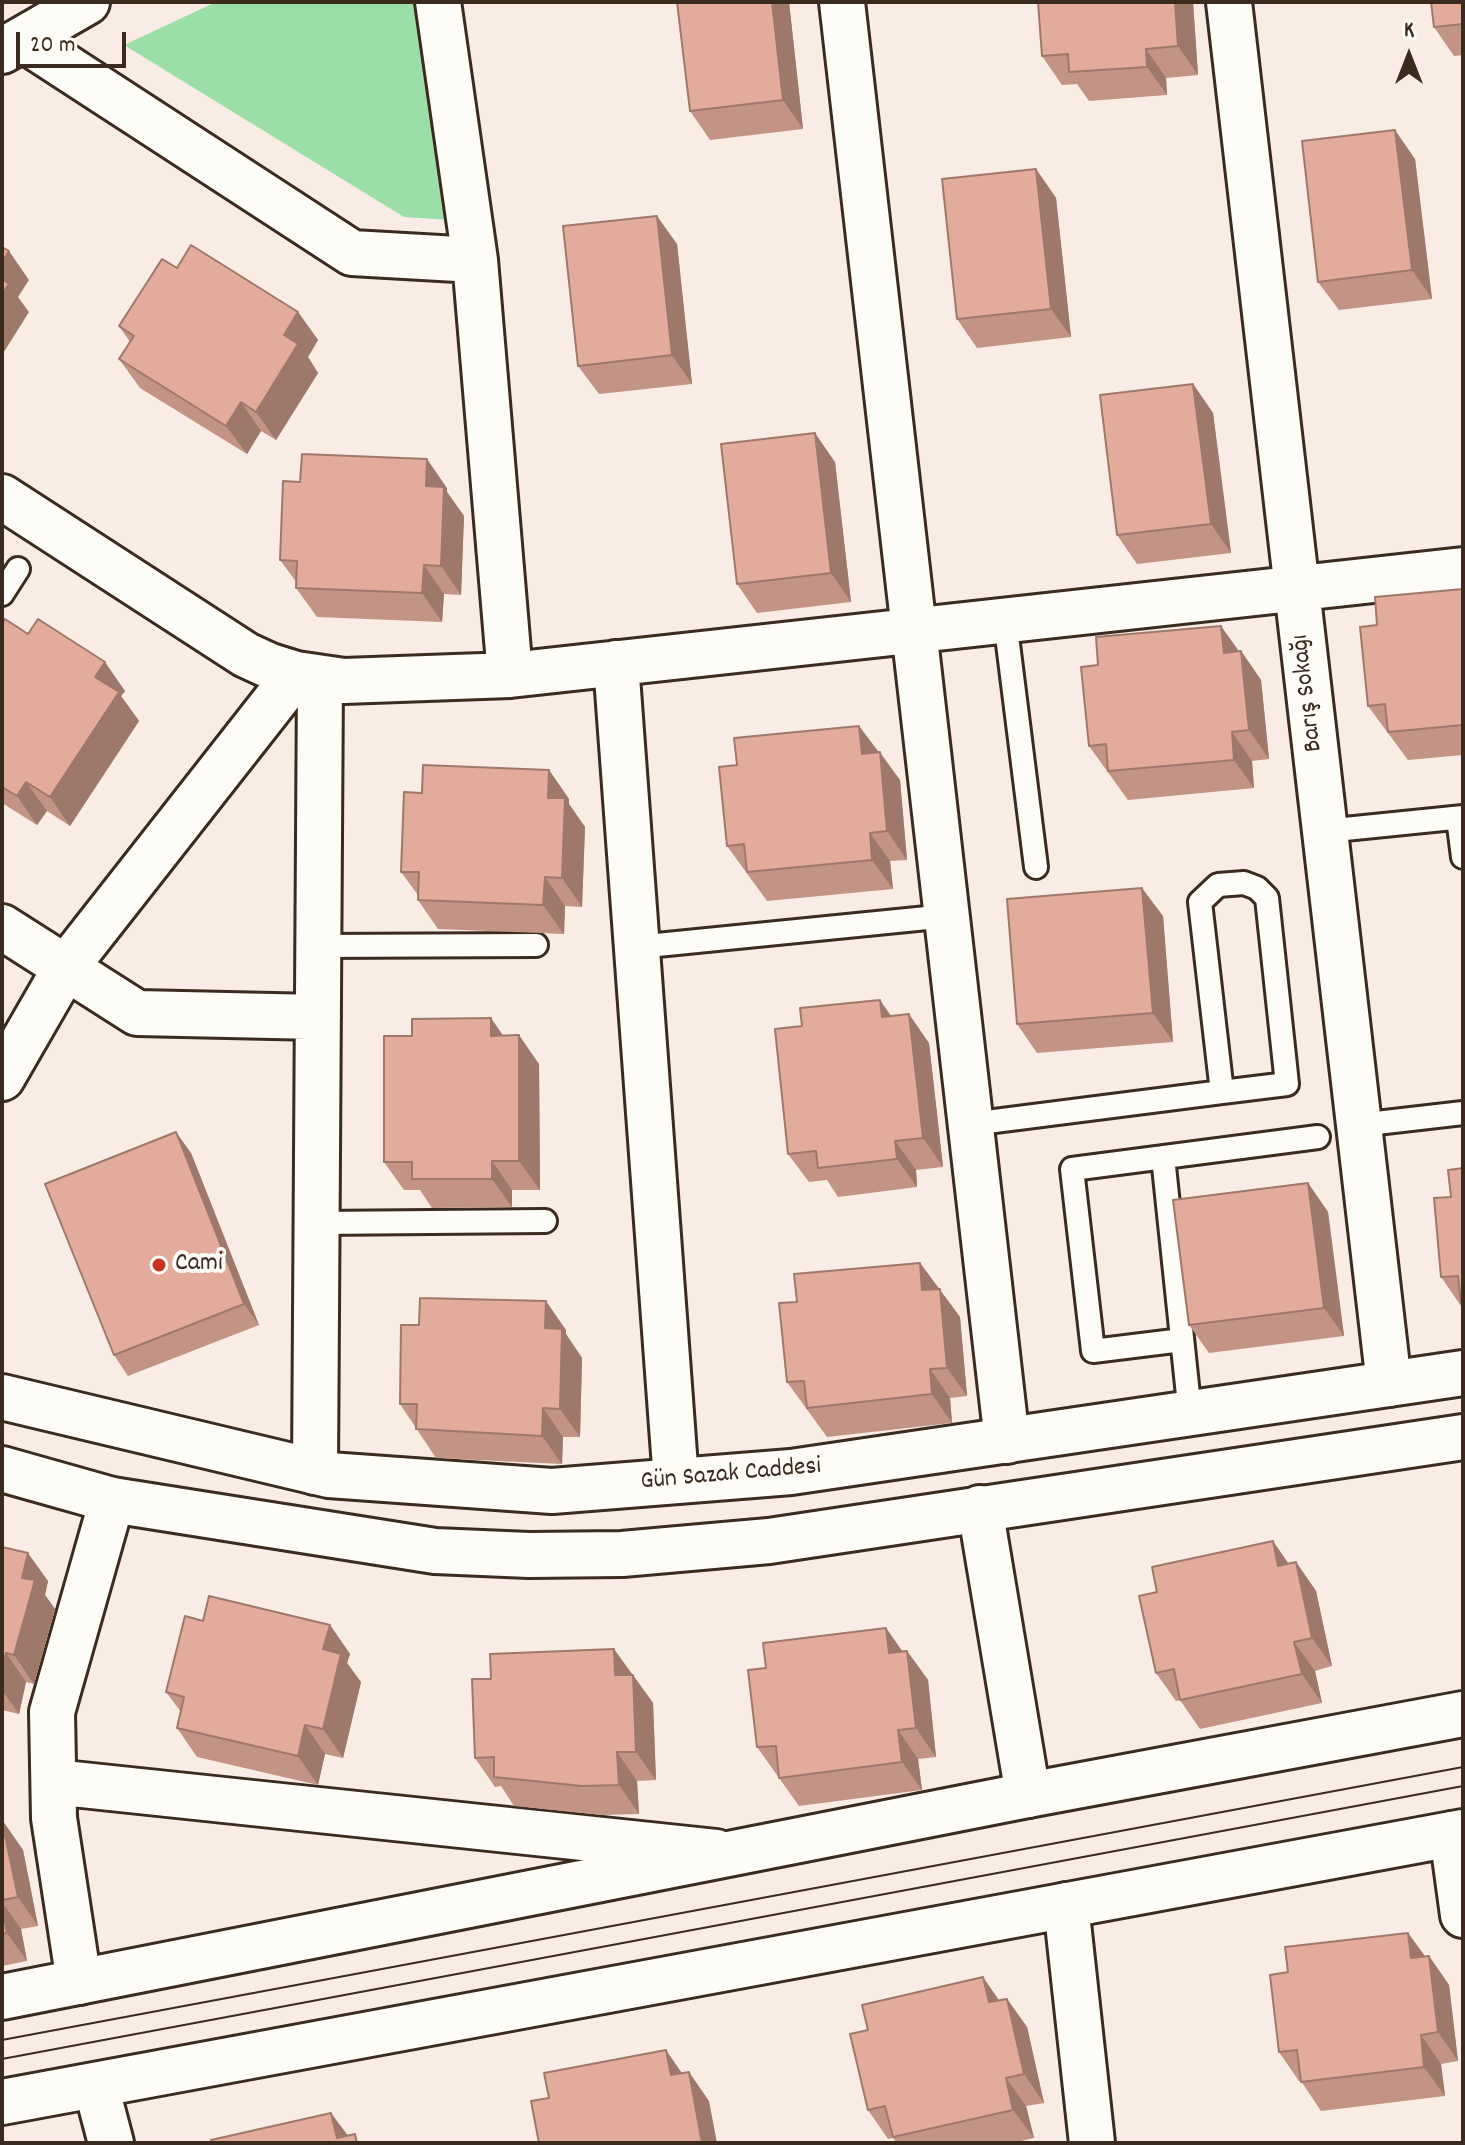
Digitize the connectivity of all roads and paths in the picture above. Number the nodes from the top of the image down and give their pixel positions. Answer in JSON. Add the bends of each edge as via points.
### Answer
{"nodes":[{"id":1,"x":87,"y":2,"type":"edge"},
{"id":2,"x":438,"y":2,"type":"edge"},
{"id":3,"x":842,"y":2,"type":"edge"},
{"id":4,"x":1229,"y":2,"type":"edge"},
{"id":5,"x":12,"y":45,"type":"edge"},
{"id":6,"x":475,"y":260,"type":"junction"},
{"id":7,"x":2,"y":497,"type":"edge"},
{"id":8,"x":18,"y":569,"type":"dead end"},
{"id":9,"x":1463,"y":570,"type":"edge"},
{"id":10,"x":1297,"y":588,"type":"junction"},
{"id":11,"x":2,"y":594,"type":"edge"},
{"id":12,"x":1005,"y":620,"type":"junction"},
{"id":13,"x":914,"y":630,"type":"junction"},
{"id":14,"x":616,"y":663,"type":"junction"},
{"id":15,"x":510,"y":675,"type":"junction"},
{"id":16,"x":308,"y":677,"type":"junction"},
{"id":17,"x":1461,"y":818,"type":"edge"},
{"id":18,"x":1325,"y":831,"type":"junction"},
{"id":19,"x":1463,"y":857,"type":"edge"},
{"id":20,"x":1036,"y":867,"type":"dead end"},
{"id":21,"x":947,"y":916,"type":"junction"},
{"id":22,"x":2,"y":927,"type":"edge"},
{"id":23,"x":536,"y":945,"type":"edge"},
{"id":24,"x":318,"y":946,"type":"junction"},
{"id":25,"x":637,"y":947,"type":"junction"},
{"id":26,"x":66,"y":967,"type":"junction"},
{"id":27,"x":318,"y":1017,"type":"junction"},
{"id":28,"x":2,"y":1078,"type":"edge"},
{"id":29,"x":1222,"y":1092,"type":"junction"},
{"id":30,"x":1463,"y":1113,"type":"edge"},
{"id":31,"x":971,"y":1124,"type":"junction"},
{"id":32,"x":1339,"y":1131,"type":"junction"},
{"id":33,"x":1163,"y":1157,"type":"junction"},
{"id":34,"x":545,"y":1221,"type":"dead end"},
{"id":35,"x":317,"y":1223,"type":"junction"},
{"id":36,"x":1182,"y":1340,"type":"junction"},
{"id":37,"x":1463,"y":1373,"type":"edge"},
{"id":38,"x":1389,"y":1384,"type":"junction"},
{"id":39,"x":2,"y":1397,"type":"edge"},
{"id":40,"x":1190,"y":1414,"type":"junction"},
{"id":41,"x":1463,"y":1437,"type":"edge"},
{"id":42,"x":1007,"y":1441,"type":"junction"},
{"id":43,"x":2,"y":1469,"type":"edge"},
{"id":44,"x":315,"y":1472,"type":"junction"},
{"id":45,"x":676,"y":1481,"type":"junction"},
{"id":46,"x":112,"y":1500,"type":"junction"},
{"id":47,"x":980,"y":1508,"type":"junction"},
{"id":48,"x":1463,"y":1714,"type":"edge"},
{"id":49,"x":54,"y":1782,"type":"junction"},
{"id":50,"x":1028,"y":1795,"type":"junction"},
{"id":51,"x":1457,"y":1833,"type":"edge"},
{"id":52,"x":730,"y":1853,"type":"junction"},
{"id":53,"x":1066,"y":1905,"type":"junction"},
{"id":54,"x":1463,"y":1915,"type":"edge"},
{"id":55,"x":79,"y":1982,"type":"junction"},
{"id":56,"x":2,"y":1997,"type":"edge"},
{"id":57,"x":96,"y":2086,"type":"junction"},
{"id":58,"x":2,"y":2102,"type":"edge"},
{"id":59,"x":111,"y":2143,"type":"edge"},
{"id":60,"x":1092,"y":2143,"type":"edge"}],
"edges":[{"from":1,"to":5,"type":"street"},
{"from":2,"to":6,"type":"street"},
{"from":3,"to":13,"type":"street"},
{"from":4,"to":10,"type":"street","name":"Barış Sokağı"},
{"from":5,"to":6,"type":"street","via":[[352,253]]},
{"from":6,"to":15,"type":"street"},
{"from":7,"to":16,"type":"street","via":[[246,655]]},
{"from":8,"to":11,"type":"lane"},
{"from":9,"to":10,"type":"street"},
{"from":10,"to":12,"type":"street"},
{"from":10,"to":18,"type":"street","name":"Barış Sokağı"},
{"from":12,"to":13,"type":"street"},
{"from":12,"to":20,"type":"lane"},
{"from":13,"to":14,"type":"street"},
{"from":13,"to":21,"type":"street"},
{"from":14,"to":15,"type":"street"},
{"from":14,"to":25,"type":"street"},
{"from":15,"to":16,"type":"street","via":[[344,681]]},
{"from":16,"to":24,"type":"street"},
{"from":16,"to":26,"type":"street"},
{"from":17,"to":18,"type":"lane"},
{"from":17,"to":19,"type":"lane"},
{"from":18,"to":32,"type":"street","name":"Barış Sokağı"},
{"from":21,"to":25,"type":"lane"},
{"from":21,"to":31,"type":"street"},
{"from":22,"to":26,"type":"street"},
{"from":23,"to":24,"type":"lane"},
{"from":24,"to":27,"type":"street"},
{"from":25,"to":45,"type":"street"},
{"from":26,"to":27,"type":"street","via":[[137,1013]]},
{"from":26,"to":28,"type":"street"},
{"from":27,"to":35,"type":"street"},
{"from":29,"to":29,"type":"lane","via":[[1287,1084],[1267,898],[1244,883],[1218,885],[1200,902]]},
{"from":29,"to":31,"type":"lane"},
{"from":30,"to":32,"type":"lane"},
{"from":31,"to":42,"type":"street"},
{"from":32,"to":33,"type":"lane"},
{"from":32,"to":38,"type":"street","name":"Barış Sokağı"},
{"from":33,"to":36,"type":"lane"},
{"from":33,"to":36,"type":"lane","via":[[1072,1169],[1093,1351]]},
{"from":34,"to":35,"type":"lane"},
{"from":35,"to":44,"type":"street"},
{"from":36,"to":40,"type":"lane"},
{"from":37,"to":38,"type":"street","name":"Gün Sazak Caddesi"},
{"from":38,"to":40,"type":"street","name":"Gün Sazak Caddesi"},
{"from":39,"to":44,"type":"street","name":"Gün Sazak Caddesi"},
{"from":40,"to":42,"type":"street","name":"Gün Sazak Caddesi"},
{"from":41,"to":47,"type":"street"},
{"from":42,"to":45,"type":"street","name":"Gün Sazak Caddesi","via":[[791,1472]]},
{"from":43,"to":46,"type":"street"},
{"from":44,"to":45,"type":"street","name":"Gün Sazak Caddesi","via":[[552,1491]]},
{"from":46,"to":47,"type":"street","via":[[435,1551],[529,1555],[696,1549]]},
{"from":46,"to":49,"type":"street","via":[[52,1712]]},
{"from":47,"to":50,"type":"street"},
{"from":48,"to":50,"type":"street"},
{"from":49,"to":52,"type":"street"},
{"from":49,"to":55,"type":"street","via":[[54,1818]]},
{"from":50,"to":52,"type":"street"},
{"from":51,"to":53,"type":"street"},
{"from":51,"to":54,"type":"street"},
{"from":52,"to":55,"type":"street"},
{"from":53,"to":57,"type":"street"},
{"from":53,"to":60,"type":"street"},
{"from":55,"to":56,"type":"street"},
{"from":57,"to":58,"type":"street"},
{"from":57,"to":59,"type":"street"}]}
